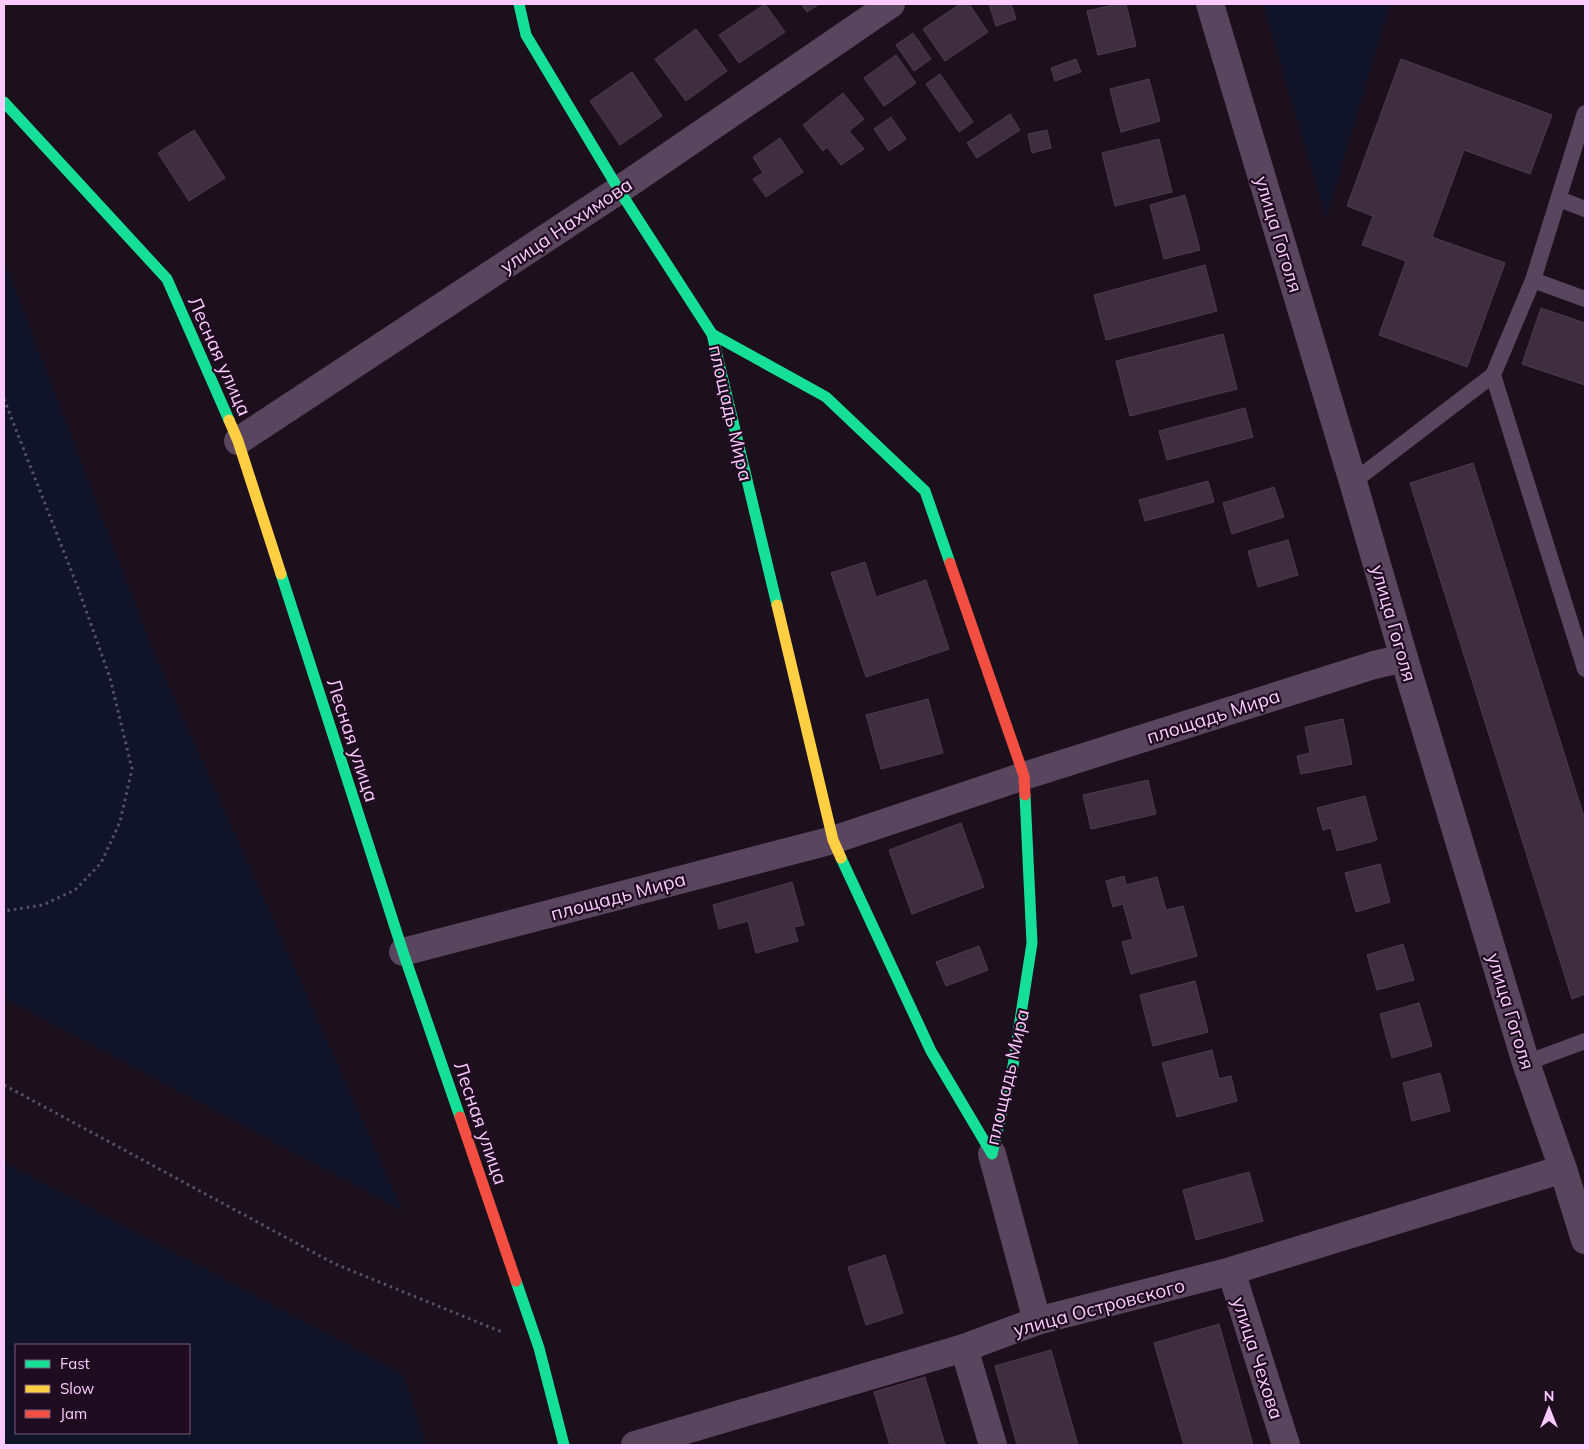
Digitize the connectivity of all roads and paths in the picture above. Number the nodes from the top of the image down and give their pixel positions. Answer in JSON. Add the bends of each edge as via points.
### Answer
{"nodes":[{"id":1,"x":518,"y":4,"type":"edge"},
{"id":2,"x":891,"y":4,"type":"edge"},
{"id":3,"x":1210,"y":4,"type":"edge"},
{"id":4,"x":4,"y":102,"type":"edge"},
{"id":5,"x":1585,"y":113,"type":"edge"},
{"id":6,"x":620,"y":190,"type":"junction"},
{"id":7,"x":1559,"y":199,"type":"junction"},
{"id":8,"x":1585,"y":209,"type":"edge"},
{"id":9,"x":1533,"y":280,"type":"junction"},
{"id":10,"x":1585,"y":299,"type":"edge"},
{"id":11,"x":712,"y":334,"type":"junction"},
{"id":12,"x":1493,"y":375,"type":"junction"},
{"id":13,"x":4,"y":399,"type":"edge"},
{"id":14,"x":238,"y":441,"type":"junction"},
{"id":15,"x":1353,"y":482,"type":"junction"},
{"id":16,"x":1404,"y":658,"type":"junction"},
{"id":17,"x":1585,"y":669,"type":"edge"},
{"id":18,"x":1024,"y":776,"type":"junction"},
{"id":19,"x":833,"y":840,"type":"junction"},
{"id":20,"x":4,"y":911,"type":"edge"},
{"id":21,"x":403,"y":952,"type":"junction"},
{"id":22,"x":1585,"y":1041,"type":"edge"},
{"id":23,"x":1526,"y":1064,"type":"junction"},
{"id":24,"x":4,"y":1085,"type":"edge"},
{"id":25,"x":992,"y":1154,"type":"junction"},
{"id":26,"x":1563,"y":1169,"type":"junction"},
{"id":27,"x":1585,"y":1240,"type":"edge"},
{"id":28,"x":1231,"y":1271,"type":"junction"},
{"id":29,"x":1037,"y":1321,"type":"junction"},
{"id":30,"x":539,"y":1348,"type":"junction"},
{"id":31,"x":964,"y":1348,"type":"junction"},
{"id":32,"x":564,"y":1445,"type":"edge"},
{"id":33,"x":635,"y":1445,"type":"edge"},
{"id":34,"x":993,"y":1445,"type":"edge"},
{"id":35,"x":1286,"y":1445,"type":"edge"}],
"edges":[{"from":1,"to":6,"type":"street","via":[[526,35]]},
{"from":2,"to":6,"type":"street","name":"улица Нахимова"},
{"from":3,"to":15,"type":"street","name":"улица Гоголя"},
{"from":4,"to":14,"type":"street","name":"Лесная улица","via":[[167,280]]},
{"from":5,"to":7,"type":"lane"},
{"from":6,"to":11,"type":"street"},
{"from":6,"to":14,"type":"street","name":"улица Нахимова"},
{"from":7,"to":8,"type":"lane"},
{"from":7,"to":9,"type":"lane"},
{"from":9,"to":10,"type":"lane"},
{"from":9,"to":12,"type":"lane"},
{"from":11,"to":18,"type":"street","name":"площадь Мира","via":[[826,397],[925,491]]},
{"from":11,"to":19,"type":"street","name":"площадь Мира"},
{"from":12,"to":15,"type":"lane"},
{"from":12,"to":17,"type":"lane"},
{"from":13,"to":20,"type":"path","via":[[110,678],[132,769],[120,822],[101,863],[67,894],[43,905]]},
{"from":14,"to":21,"type":"street","name":"Лесная улица"},
{"from":15,"to":16,"type":"street","name":"улица Гоголя"},
{"from":16,"to":18,"type":"street","name":"площадь Мира"},
{"from":16,"to":23,"type":"street","name":"улица Гоголя"},
{"from":18,"to":19,"type":"street","name":"площадь Мира"},
{"from":18,"to":25,"type":"street","name":"площадь Мира","via":[[1032,943],[1013,1066]]},
{"from":19,"to":21,"type":"street","name":"площадь Мира"},
{"from":19,"to":25,"type":"street","name":"площадь Мира","via":[[931,1051]]},
{"from":21,"to":30,"type":"street","name":"Лесная улица"},
{"from":22,"to":23,"type":"lane"},
{"from":23,"to":26,"type":"street","name":"улица Гоголя"},
{"from":24,"to":30,"type":"path","via":[[335,1264]]},
{"from":25,"to":29,"type":"street"},
{"from":26,"to":27,"type":"street","name":"улица Гоголя"},
{"from":26,"to":28,"type":"street","name":"улица Островского"},
{"from":28,"to":29,"type":"street","name":"улица Островского"},
{"from":28,"to":35,"type":"street","name":"улица Чехова"},
{"from":29,"to":31,"type":"street","name":"улица Островского"},
{"from":30,"to":32,"type":"street","name":"Лесная улица"},
{"from":31,"to":33,"type":"street","name":"улица Островского"},
{"from":31,"to":34,"type":"street"}]}
